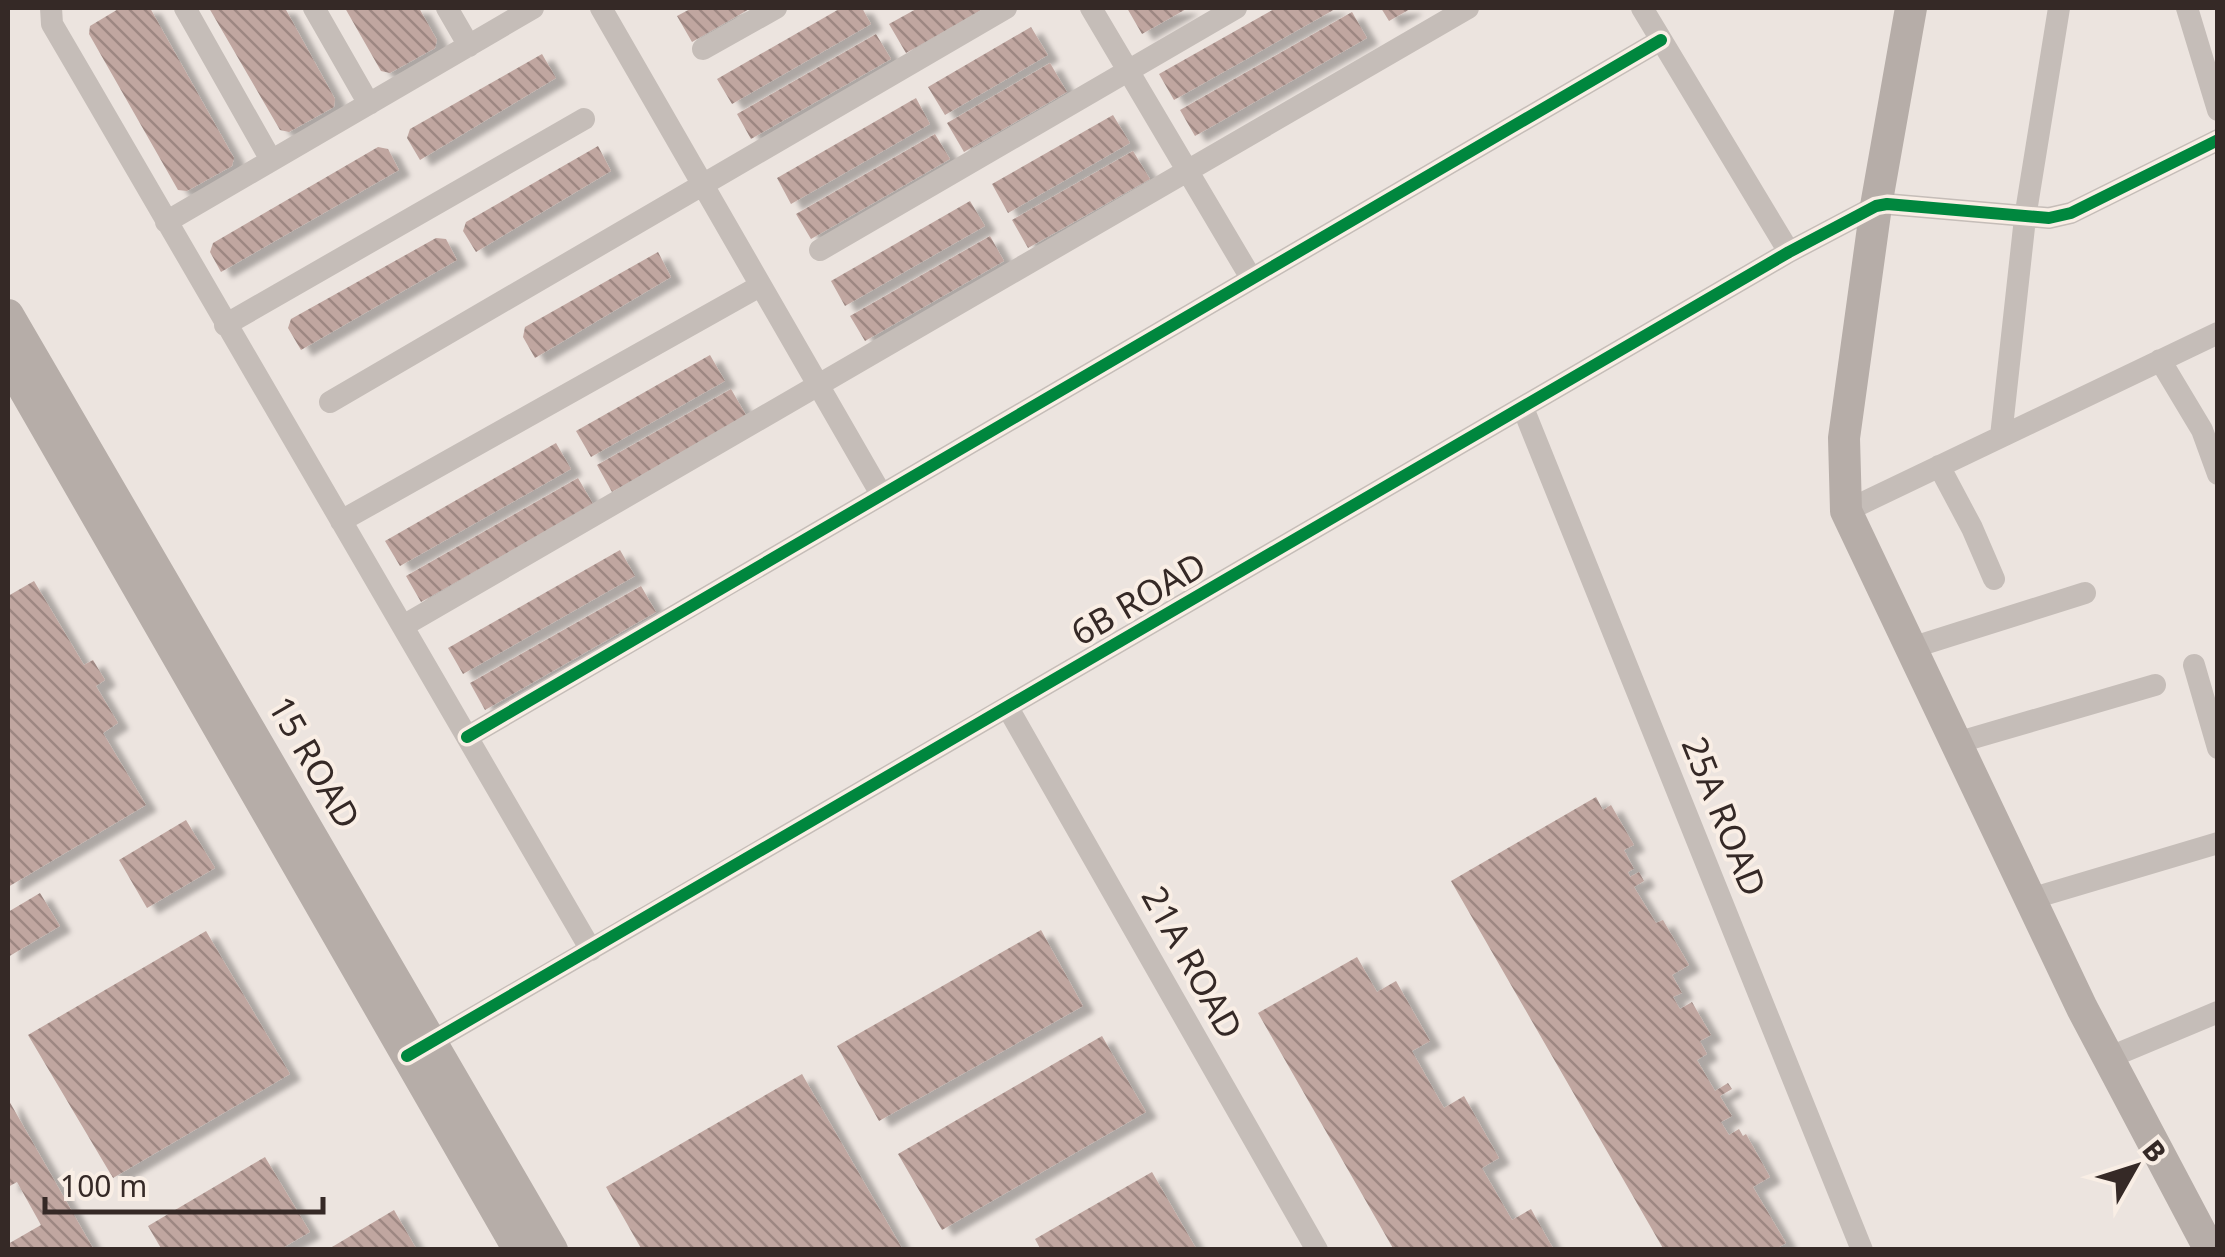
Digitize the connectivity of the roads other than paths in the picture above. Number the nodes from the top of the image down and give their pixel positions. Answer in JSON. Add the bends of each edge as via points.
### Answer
{"nodes":[{"id":1,"x":51,"y":8,"type":"edge"},
{"id":2,"x":185,"y":8,"type":"edge"},
{"id":3,"x":314,"y":8,"type":"edge"},
{"id":4,"x":447,"y":8,"type":"edge"},
{"id":5,"x":532,"y":8,"type":"edge"},
{"id":6,"x":601,"y":8,"type":"edge"},
{"id":7,"x":776,"y":8,"type":"edge"},
{"id":8,"x":1006,"y":8,"type":"edge"},
{"id":9,"x":1090,"y":8,"type":"edge"},
{"id":10,"x":1236,"y":8,"type":"edge"},
{"id":11,"x":1468,"y":8,"type":"edge"},
{"id":12,"x":1642,"y":8,"type":"edge"},
{"id":13,"x":1911,"y":8,"type":"edge"},
{"id":14,"x":2059,"y":8,"type":"edge"},
{"id":15,"x":2188,"y":8,"type":"edge"},
{"id":16,"x":1661,"y":40,"type":"junction"},
{"id":17,"x":469,"y":46,"type":"junction"},
{"id":18,"x":704,"y":49,"type":"dead end"},
{"id":19,"x":1126,"y":70,"type":"junction"},
{"id":20,"x":370,"y":104,"type":"junction"},
{"id":21,"x":2218,"y":110,"type":"edge"},
{"id":22,"x":584,"y":119,"type":"dead end"},
{"id":23,"x":2218,"y":140,"type":"edge"},
{"id":24,"x":271,"y":160,"type":"junction"},
{"id":25,"x":1186,"y":170,"type":"junction"},
{"id":26,"x":702,"y":183,"type":"junction"},
{"id":27,"x":1876,"y":206,"type":"junction"},
{"id":28,"x":2026,"y":218,"type":"junction"},
{"id":29,"x":166,"y":222,"type":"junction"},
{"id":30,"x":820,"y":250,"type":"dead end"},
{"id":31,"x":1789,"y":252,"type":"junction"},
{"id":32,"x":1252,"y":278,"type":"junction"},
{"id":33,"x":760,"y":286,"type":"junction"},
{"id":34,"x":8,"y":315,"type":"edge"},
{"id":35,"x":225,"y":325,"type":"junction"},
{"id":36,"x":2218,"y":333,"type":"edge"},
{"id":37,"x":2160,"y":360,"type":"junction"},
{"id":38,"x":8,"y":361,"type":"edge"},
{"id":39,"x":818,"y":386,"type":"junction"},
{"id":40,"x":40,"y":395,"type":"junction"},
{"id":41,"x":330,"y":402,"type":"dead end"},
{"id":42,"x":1523,"y":408,"type":"junction"},
{"id":43,"x":2001,"y":436,"type":"junction"},
{"id":44,"x":1939,"y":466,"type":"junction"},
{"id":45,"x":2218,"y":474,"type":"edge"},
{"id":46,"x":881,"y":494,"type":"junction"},
{"id":47,"x":1846,"y":510,"type":"junction"},
{"id":48,"x":342,"y":521,"type":"junction"},
{"id":49,"x":1994,"y":579,"type":"dead end"},
{"id":50,"x":2085,"y":594,"type":"dead end"},
{"id":51,"x":403,"y":626,"type":"junction"},
{"id":52,"x":1911,"y":648,"type":"junction"},
{"id":53,"x":2194,"y":665,"type":"dead end"},
{"id":54,"x":2155,"y":686,"type":"dead end"},
{"id":55,"x":1008,"y":708,"type":"junction"},
{"id":56,"x":2216,"y":734,"type":"edge"},
{"id":57,"x":467,"y":736,"type":"junction"},
{"id":58,"x":1956,"y":743,"type":"junction"},
{"id":59,"x":2218,"y":843,"type":"edge"},
{"id":60,"x":2030,"y":899,"type":"junction"},
{"id":61,"x":591,"y":950,"type":"junction"},
{"id":62,"x":2218,"y":1012,"type":"edge"},
{"id":63,"x":419,"y":1049,"type":"junction"},
{"id":64,"x":2108,"y":1058,"type":"junction"},
{"id":65,"x":519,"y":1250,"type":"edge"},
{"id":66,"x":552,"y":1250,"type":"edge"},
{"id":67,"x":1317,"y":1250,"type":"edge"},
{"id":68,"x":1862,"y":1250,"type":"edge"},
{"id":69,"x":2210,"y":1250,"type":"edge"}],
"edges":[{"from":1,"to":29,"type":"street","via":[[52,24]]},
{"from":2,"to":24,"type":"street"},
{"from":3,"to":20,"type":"street"},
{"from":4,"to":17,"type":"street"},
{"from":5,"to":17,"type":"street"},
{"from":6,"to":26,"type":"street"},
{"from":7,"to":18,"type":"street"},
{"from":8,"to":26,"type":"street"},
{"from":9,"to":19,"type":"street"},
{"from":10,"to":19,"type":"street"},
{"from":11,"to":25,"type":"street"},
{"from":12,"to":16,"type":"street"},
{"from":13,"to":27,"type":"street"},
{"from":14,"to":28,"type":"street"},
{"from":15,"to":21,"type":"street"},
{"from":16,"to":31,"type":"street"},
{"from":16,"to":32,"type":"street"},
{"from":17,"to":20,"type":"street"},
{"from":19,"to":25,"type":"street"},
{"from":19,"to":30,"type":"street"},
{"from":20,"to":24,"type":"street"},
{"from":22,"to":35,"type":"street"},
{"from":23,"to":28,"type":"street","via":[[2071,213]]},
{"from":24,"to":29,"type":"street"},
{"from":25,"to":32,"type":"street"},
{"from":25,"to":39,"type":"street"},
{"from":26,"to":33,"type":"street"},
{"from":26,"to":41,"type":"street"},
{"from":27,"to":28,"type":"street"},
{"from":27,"to":31,"type":"street","name":"6B ROAD"},
{"from":27,"to":47,"type":"street","via":[[1844,438]]},
{"from":28,"to":43,"type":"street"},
{"from":29,"to":35,"type":"street"},
{"from":31,"to":42,"type":"street","name":"6B ROAD"},
{"from":32,"to":46,"type":"street"},
{"from":33,"to":39,"type":"street"},
{"from":33,"to":48,"type":"street"},
{"from":34,"to":40,"type":"street","name":"15 ROAD"},
{"from":35,"to":48,"type":"street"},
{"from":36,"to":37,"type":"street"},
{"from":37,"to":43,"type":"street"},
{"from":37,"to":45,"type":"street","via":[[2202,430]]},
{"from":38,"to":40,"type":"street","name":"15 ROAD"},
{"from":39,"to":46,"type":"street"},
{"from":39,"to":51,"type":"street"},
{"from":40,"to":63,"type":"street","name":"15 ROAD"},
{"from":42,"to":55,"type":"street","name":"6B ROAD"},
{"from":42,"to":68,"type":"street","name":"25A ROAD"},
{"from":43,"to":44,"type":"street"},
{"from":44,"to":47,"type":"street"},
{"from":44,"to":49,"type":"street"},
{"from":46,"to":57,"type":"street"},
{"from":47,"to":52,"type":"street"},
{"from":48,"to":51,"type":"street"},
{"from":50,"to":52,"type":"street"},
{"from":51,"to":57,"type":"street"},
{"from":52,"to":58,"type":"street"},
{"from":53,"to":56,"type":"street"},
{"from":54,"to":58,"type":"street"},
{"from":55,"to":61,"type":"street","name":"6B ROAD"},
{"from":55,"to":67,"type":"street","name":"21A ROAD"},
{"from":57,"to":61,"type":"street"},
{"from":58,"to":60,"type":"street"},
{"from":59,"to":60,"type":"street"},
{"from":60,"to":64,"type":"street"},
{"from":61,"to":63,"type":"street","name":"6B ROAD"},
{"from":62,"to":64,"type":"street"},
{"from":63,"to":65,"type":"street","name":"15 ROAD"},
{"from":63,"to":66,"type":"street","name":"15 ROAD"},
{"from":64,"to":69,"type":"street"}]}
